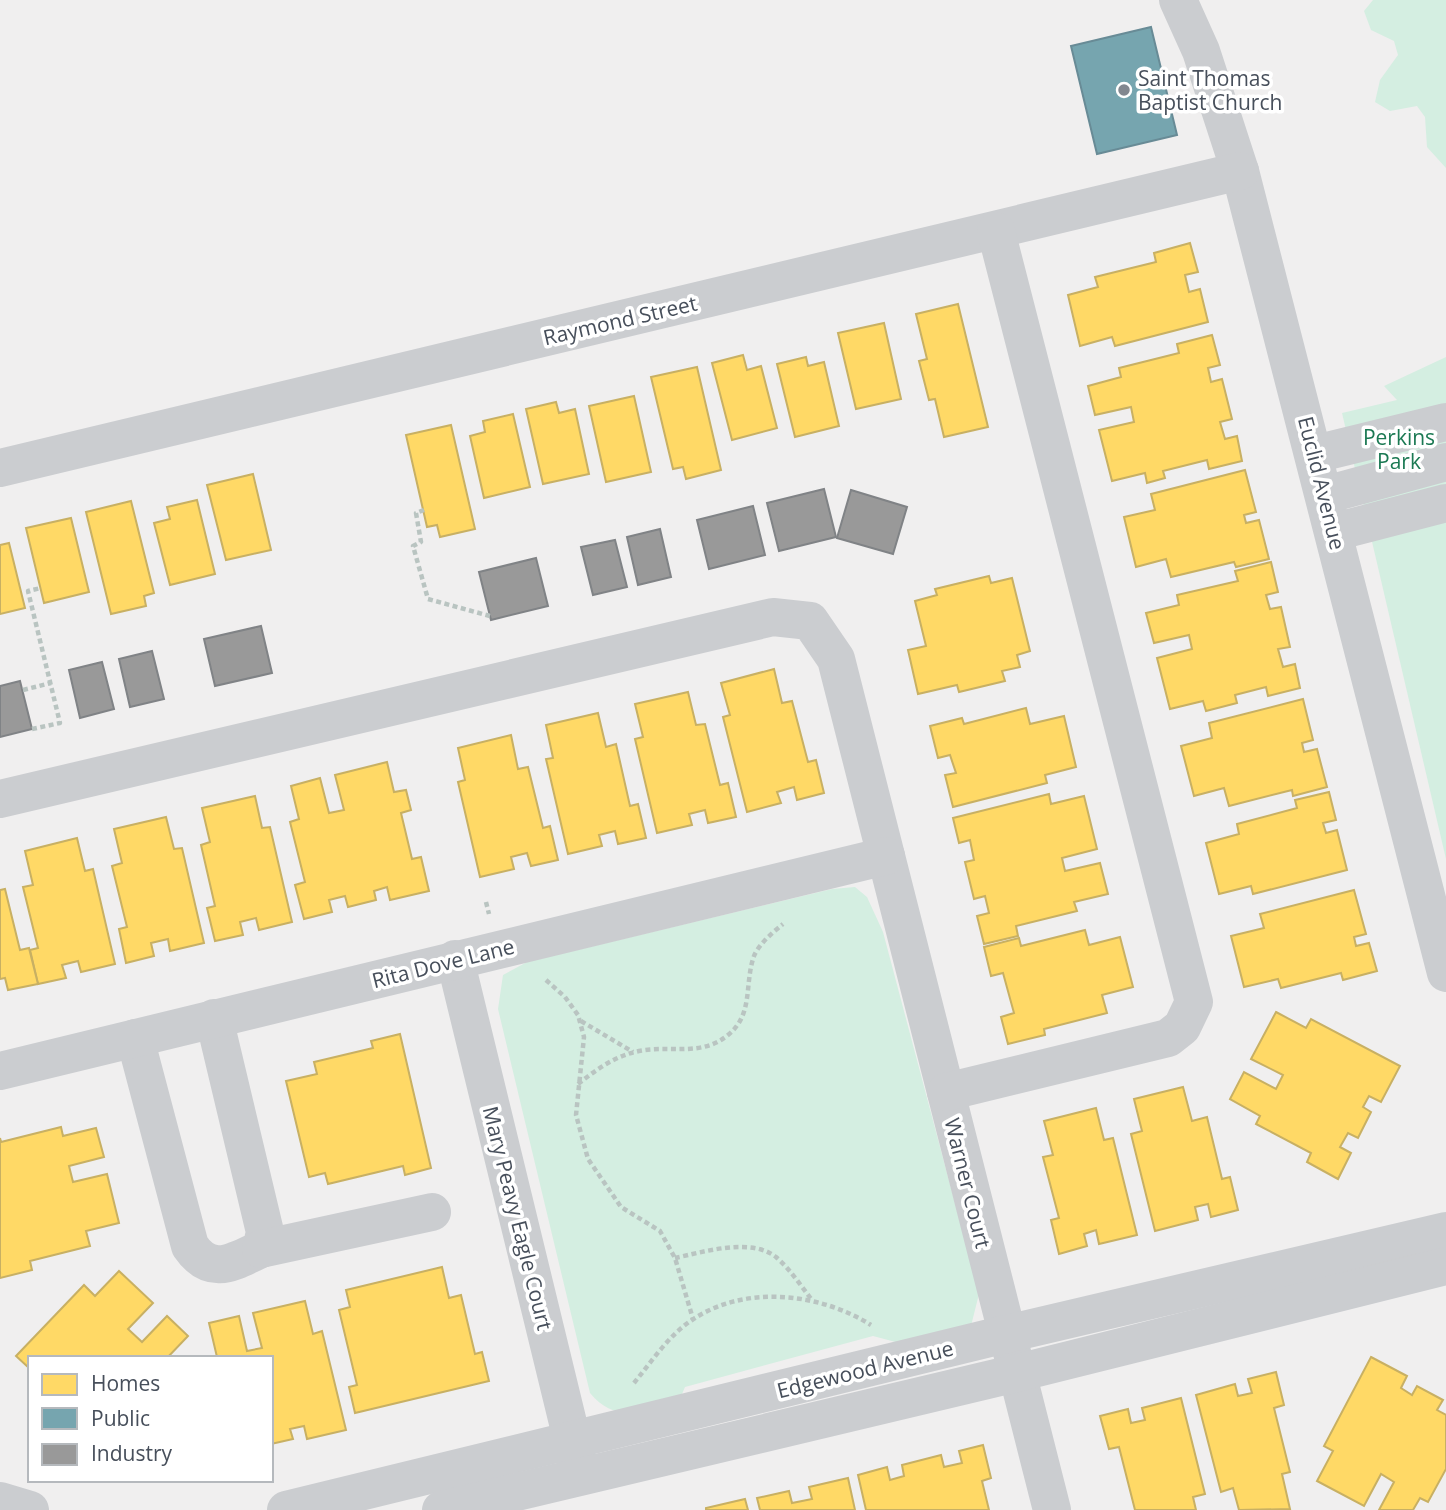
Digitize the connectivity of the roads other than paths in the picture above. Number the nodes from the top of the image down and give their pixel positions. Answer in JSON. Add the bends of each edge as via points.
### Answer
{"nodes":[{"id":1,"x":1178,"y":0,"type":"edge"},
{"id":2,"x":1240,"y":170,"type":"junction"},
{"id":3,"x":996,"y":231,"type":"junction"},
{"id":4,"x":1446,"y":422,"type":"edge"},
{"id":5,"x":1315,"y":454,"type":"junction"},
{"id":6,"x":1446,"y":462,"type":"edge"},
{"id":7,"x":0,"y":468,"type":"edge"},
{"id":8,"x":1325,"y":495,"type":"junction"},
{"id":9,"x":1446,"y":503,"type":"edge"},
{"id":10,"x":1334,"y":532,"type":"junction"},
{"id":11,"x":0,"y":799,"type":"edge"},
{"id":12,"x":886,"y":856,"type":"junction"},
{"id":13,"x":455,"y":960,"type":"junction"},
{"id":14,"x":1446,"y":973,"type":"edge"},
{"id":15,"x":214,"y":1018,"type":"junction"},
{"id":16,"x":135,"y":1038,"type":"junction"},
{"id":17,"x":0,"y":1071,"type":"edge"},
{"id":18,"x":946,"y":1092,"type":"junction"},
{"id":19,"x":432,"y":1212,"type":"dead end"},
{"id":20,"x":1446,"y":1231,"type":"edge"},
{"id":21,"x":261,"y":1249,"type":"junction"},
{"id":22,"x":1446,"y":1266,"type":"edge"},
{"id":23,"x":1006,"y":1334,"type":"junction"},
{"id":24,"x":1017,"y":1373,"type":"junction"},
{"id":25,"x":577,"y":1458,"type":"junction"},
{"id":26,"x":286,"y":1510,"type":"edge"},
{"id":27,"x":441,"y":1510,"type":"edge"},
{"id":28,"x":1052,"y":1510,"type":"edge"}],
"edges":[{"from":1,"to":2,"type":"street","name":"Euclid Avenue","via":[[1201,51]]},
{"from":2,"to":3,"type":"street","name":"Raymond Street"},
{"from":2,"to":5,"type":"street","name":"Euclid Avenue"},
{"from":3,"to":7,"type":"street","name":"Raymond Street"},
{"from":3,"to":18,"type":"street","via":[[1194,1002],[1182,1027],[1168,1038]]},
{"from":4,"to":5,"type":"street"},
{"from":5,"to":8,"type":"street","name":"Euclid Avenue"},
{"from":6,"to":8,"type":"street"},
{"from":8,"to":10,"type":"street","name":"Euclid Avenue"},
{"from":9,"to":10,"type":"street"},
{"from":10,"to":14,"type":"street","name":"Euclid Avenue"},
{"from":11,"to":12,"type":"street","name":"Warner Court","via":[[774,617],[810,621],[836,659]]},
{"from":12,"to":13,"type":"street","name":"Rita Dove Lane"},
{"from":12,"to":18,"type":"street","name":"Warner Court"},
{"from":13,"to":15,"type":"street","name":"Rita Dove Lane"},
{"from":13,"to":25,"type":"street","name":"Mary Peavy Eagle Court"},
{"from":15,"to":16,"type":"street","name":"Rita Dove Lane"},
{"from":15,"to":21,"type":"street","via":[[265,1232]]},
{"from":16,"to":17,"type":"street","name":"Rita Dove Lane"},
{"from":16,"to":21,"type":"street","via":[[190,1246],[198,1259],[215,1265],[230,1264]]},
{"from":18,"to":23,"type":"street","name":"Warner Court"},
{"from":19,"to":21,"type":"street"},
{"from":20,"to":23,"type":"street","name":"Edgewood Avenue"},
{"from":22,"to":24,"type":"street","name":"Edgewood Avenue"},
{"from":23,"to":24,"type":"street","name":"Warner Court"},
{"from":23,"to":25,"type":"street","name":"Edgewood Avenue"},
{"from":24,"to":25,"type":"street","name":"Edgewood Avenue"},
{"from":24,"to":28,"type":"street","name":"Warner Court"},
{"from":25,"to":26,"type":"street","name":"Edgewood Avenue"},
{"from":25,"to":27,"type":"street","name":"Edgewood Avenue"}]}
